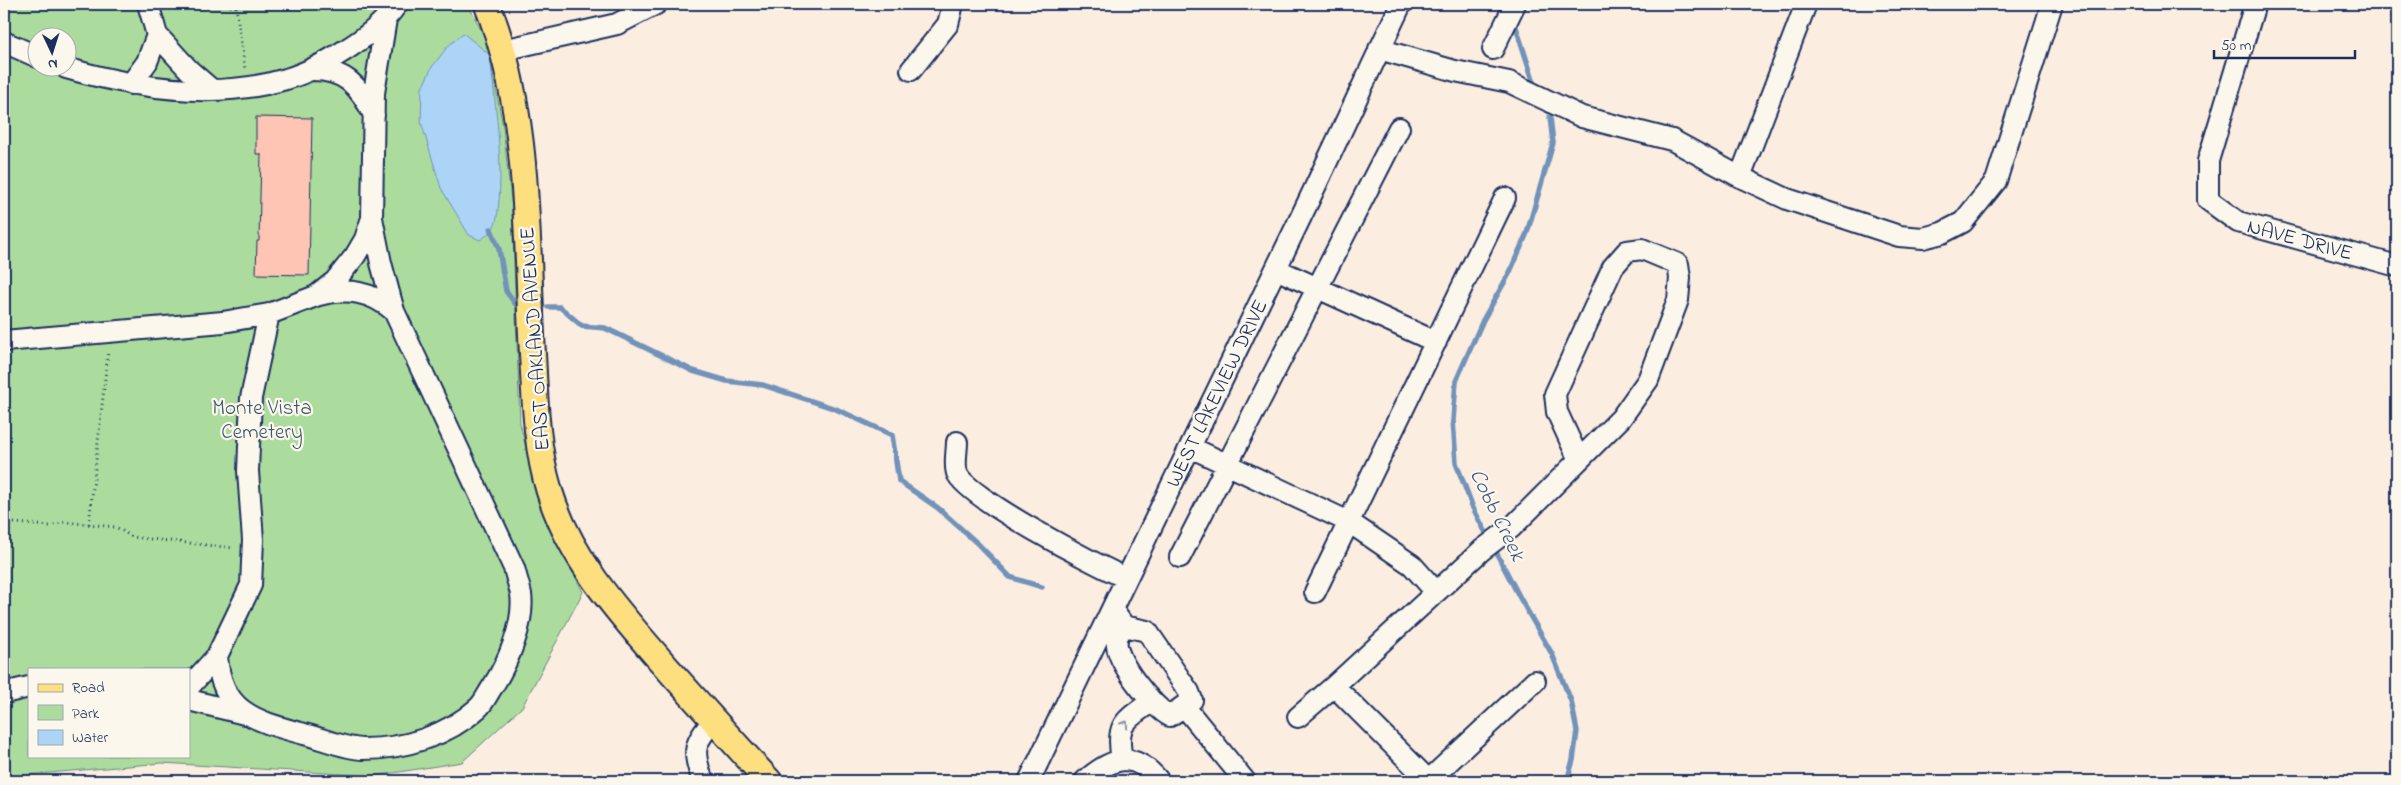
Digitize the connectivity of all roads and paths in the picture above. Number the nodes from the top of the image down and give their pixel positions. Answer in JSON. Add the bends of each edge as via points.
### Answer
{"nodes":[{"id":1,"x":148,"y":4,"type":"edge"},
{"id":2,"x":226,"y":4,"type":"edge"},
{"id":3,"x":242,"y":4,"type":"edge"},
{"id":4,"x":487,"y":4,"type":"edge"},
{"id":5,"x":656,"y":4,"type":"edge"},
{"id":6,"x":953,"y":4,"type":"edge"},
{"id":7,"x":1401,"y":4,"type":"edge"},
{"id":8,"x":1515,"y":4,"type":"edge"},
{"id":9,"x":1806,"y":4,"type":"edge"},
{"id":10,"x":2052,"y":4,"type":"edge"},
{"id":11,"x":2255,"y":4,"type":"edge"},
{"id":12,"x":236,"y":7,"type":"junction"},
{"id":13,"x":392,"y":12,"type":"edge"},
{"id":14,"x":157,"y":36,"type":"junction"},
{"id":15,"x":4,"y":42,"type":"edge"},
{"id":16,"x":1493,"y":49,"type":"dead end"},
{"id":17,"x":503,"y":50,"type":"junction"},
{"id":18,"x":1379,"y":50,"type":"junction"},
{"id":19,"x":28,"y":53,"type":"edge"},
{"id":20,"x":310,"y":70,"type":"junction"},
{"id":21,"x":911,"y":70,"type":"dead end"},
{"id":22,"x":78,"y":71,"type":"edge"},
{"id":23,"x":131,"y":84,"type":"junction"},
{"id":24,"x":248,"y":87,"type":"junction"},
{"id":25,"x":211,"y":89,"type":"junction"},
{"id":26,"x":374,"y":115,"type":"junction"},
{"id":27,"x":1399,"y":128,"type":"dead end"},
{"id":28,"x":1740,"y":177,"type":"junction"},
{"id":29,"x":1505,"y":198,"type":"dead end"},
{"id":30,"x":372,"y":218,"type":"junction"},
{"id":31,"x":2397,"y":266,"type":"edge"},
{"id":32,"x":1276,"y":269,"type":"junction"},
{"id":33,"x":1317,"y":288,"type":"junction"},
{"id":34,"x":316,"y":296,"type":"junction"},
{"id":35,"x":394,"y":311,"type":"junction"},
{"id":36,"x":269,"y":314,"type":"junction"},
{"id":37,"x":110,"y":332,"type":"junction"},
{"id":38,"x":4,"y":341,"type":"edge"},
{"id":39,"x":1436,"y":342,"type":"junction"},
{"id":40,"x":957,"y":442,"type":"dead end"},
{"id":41,"x":1190,"y":447,"type":"junction"},
{"id":42,"x":1579,"y":460,"type":"junction"},
{"id":43,"x":1227,"y":465,"type":"junction"},
{"id":44,"x":4,"y":522,"type":"edge"},
{"id":45,"x":1349,"y":522,"type":"junction"},
{"id":46,"x":89,"y":524,"type":"junction"},
{"id":47,"x":252,"y":550,"type":"junction"},
{"id":48,"x":1180,"y":557,"type":"dead end"},
{"id":49,"x":1126,"y":578,"type":"junction"},
{"id":50,"x":1315,"y":592,"type":"dead end"},
{"id":51,"x":1436,"y":592,"type":"junction"},
{"id":52,"x":1112,"y":609,"type":"junction"},
{"id":53,"x":1124,"y":626,"type":"junction"},
{"id":54,"x":217,"y":656,"type":"junction"},
{"id":55,"x":1534,"y":681,"type":"dead end"},
{"id":56,"x":4,"y":685,"type":"edge"},
{"id":57,"x":28,"y":686,"type":"edge"},
{"id":58,"x":28,"y":686,"type":"edge"},
{"id":59,"x":190,"y":686,"type":"edge"},
{"id":60,"x":1334,"y":686,"type":"junction"},
{"id":61,"x":4,"y":694,"type":"edge"},
{"id":62,"x":190,"y":700,"type":"edge"},
{"id":63,"x":1152,"y":701,"type":"junction"},
{"id":64,"x":1184,"y":706,"type":"junction"},
{"id":65,"x":246,"y":714,"type":"junction"},
{"id":66,"x":1298,"y":717,"type":"dead end"},
{"id":67,"x":714,"y":720,"type":"junction"},
{"id":68,"x":1122,"y":759,"type":"junction"},
{"id":69,"x":703,"y":781,"type":"edge"},
{"id":70,"x":769,"y":781,"type":"edge"},
{"id":71,"x":1029,"y":781,"type":"edge"},
{"id":72,"x":1085,"y":781,"type":"edge"},
{"id":73,"x":1159,"y":781,"type":"edge"},
{"id":74,"x":1245,"y":781,"type":"edge"},
{"id":75,"x":1429,"y":781,"type":"edge"}],
"edges":[{"from":1,"to":14,"type":"street"},
{"from":2,"to":12,"type":"path"},
{"from":3,"to":12,"type":"path"},
{"from":4,"to":17,"type":"main road","name":"EAST OAKLAND AVENUE"},
{"from":5,"to":17,"type":"street","via":[[616,24]]},
{"from":6,"to":21,"type":"street","via":[[948,24]]},
{"from":7,"to":18,"type":"street","name":"WEST LAKEVIEW DRIVE"},
{"from":8,"to":16,"type":"street"},
{"from":9,"to":28,"type":"street"},
{"from":10,"to":28,"type":"street","via":[[1996,181],[1963,222],[1923,238],[1899,236],[1787,199]]},
{"from":11,"to":31,"type":"street","name":"NAVE DRIVE","via":[[2208,162],[2208,200],[2238,222]]},
{"from":12,"to":24,"type":"path"},
{"from":13,"to":20,"type":"street","via":[[350,47]]},
{"from":13,"to":26,"type":"street","via":[[378,61]]},
{"from":14,"to":23,"type":"street","via":[[147,62]]},
{"from":14,"to":25,"type":"street"},
{"from":15,"to":19,"type":"street"},
{"from":17,"to":67,"type":"main road","name":"EAST OAKLAND AVENUE","via":[[524,171],[535,405],[540,455],[550,492],[574,548],[597,583],[626,621]]},
{"from":18,"to":28,"type":"street","via":[[1509,82],[1582,117],[1672,140]]},
{"from":18,"to":32,"type":"street","name":"WEST LAKEVIEW DRIVE"},
{"from":20,"to":24,"type":"street","via":[[285,80]]},
{"from":20,"to":26,"type":"street","via":[[326,70],[348,80],[364,96]]},
{"from":22,"to":23,"type":"street"},
{"from":23,"to":25,"type":"street"},
{"from":24,"to":25,"type":"street"},
{"from":26,"to":30,"type":"street"},
{"from":27,"to":33,"type":"street"},
{"from":29,"to":39,"type":"street"},
{"from":30,"to":34,"type":"street","via":[[351,263]]},
{"from":30,"to":35,"type":"street"},
{"from":32,"to":33,"type":"street"},
{"from":32,"to":41,"type":"street","name":"WEST LAKEVIEW DRIVE"},
{"from":33,"to":39,"type":"street"},
{"from":33,"to":43,"type":"street"},
{"from":34,"to":35,"type":"street","via":[[345,290],[357,292],[373,297]]},
{"from":34,"to":36,"type":"street"},
{"from":35,"to":65,"type":"street","via":[[514,568],[521,596],[517,637],[502,671],[479,708],[440,734],[399,746],[360,749]]},
{"from":36,"to":37,"type":"street","via":[[223,322]]},
{"from":36,"to":47,"type":"street","via":[[251,398],[248,471]]},
{"from":37,"to":38,"type":"street"},
{"from":37,"to":46,"type":"path"},
{"from":39,"to":45,"type":"street"},
{"from":40,"to":49,"type":"street","via":[[957,474],[967,486],[1099,567]]},
{"from":41,"to":43,"type":"street"},
{"from":41,"to":49,"type":"street","name":"WEST LAKEVIEW DRIVE"},
{"from":42,"to":42,"type":"street","via":[[1621,418],[1648,380],[1678,300],[1678,264],[1642,249],[1627,251],[1613,267],[1556,394],[1557,412]]},
{"from":42,"to":51,"type":"street","via":[[1511,528]]},
{"from":43,"to":45,"type":"street"},
{"from":43,"to":48,"type":"street"},
{"from":44,"to":46,"type":"path","via":[[49,526],[65,522]]},
{"from":45,"to":50,"type":"street"},
{"from":45,"to":51,"type":"street","via":[[1412,565]]},
{"from":46,"to":47,"type":"path","via":[[116,527],[132,537]]},
{"from":47,"to":54,"type":"street","via":[[251,585]]},
{"from":49,"to":52,"type":"street","name":"WEST LAKEVIEW DRIVE"},
{"from":51,"to":60,"type":"street"},
{"from":52,"to":53,"type":"street"},
{"from":52,"to":71,"type":"street","name":"WEST LAKEVIEW DRIVE"},
{"from":53,"to":63,"type":"street","via":[[1116,640],[1118,652],[1134,680]]},
{"from":53,"to":64,"type":"street","via":[[1147,631],[1189,692],[1192,700]]},
{"from":54,"to":59,"type":"street"},
{"from":54,"to":65,"type":"street","via":[[218,676],[227,696]]},
{"from":55,"to":75,"type":"street"},
{"from":56,"to":57,"type":"street"},
{"from":58,"to":61,"type":"street"},
{"from":60,"to":66,"type":"street"},
{"from":60,"to":75,"type":"street"},
{"from":62,"to":65,"type":"street"},
{"from":63,"to":64,"type":"street","via":[[1170,716]]},
{"from":68,"to":63,"type":"street","one_way":true,"via":[[1120,729]]},
{"from":64,"to":74,"type":"street"},
{"from":67,"to":69,"type":"street","via":[[698,738],[695,758]]},
{"from":67,"to":70,"type":"main road","name":"EAST OAKLAND AVENUE"},
{"from":68,"to":72,"type":"street","via":[[1104,766]]},
{"from":68,"to":73,"type":"street","via":[[1137,762]]}]}
